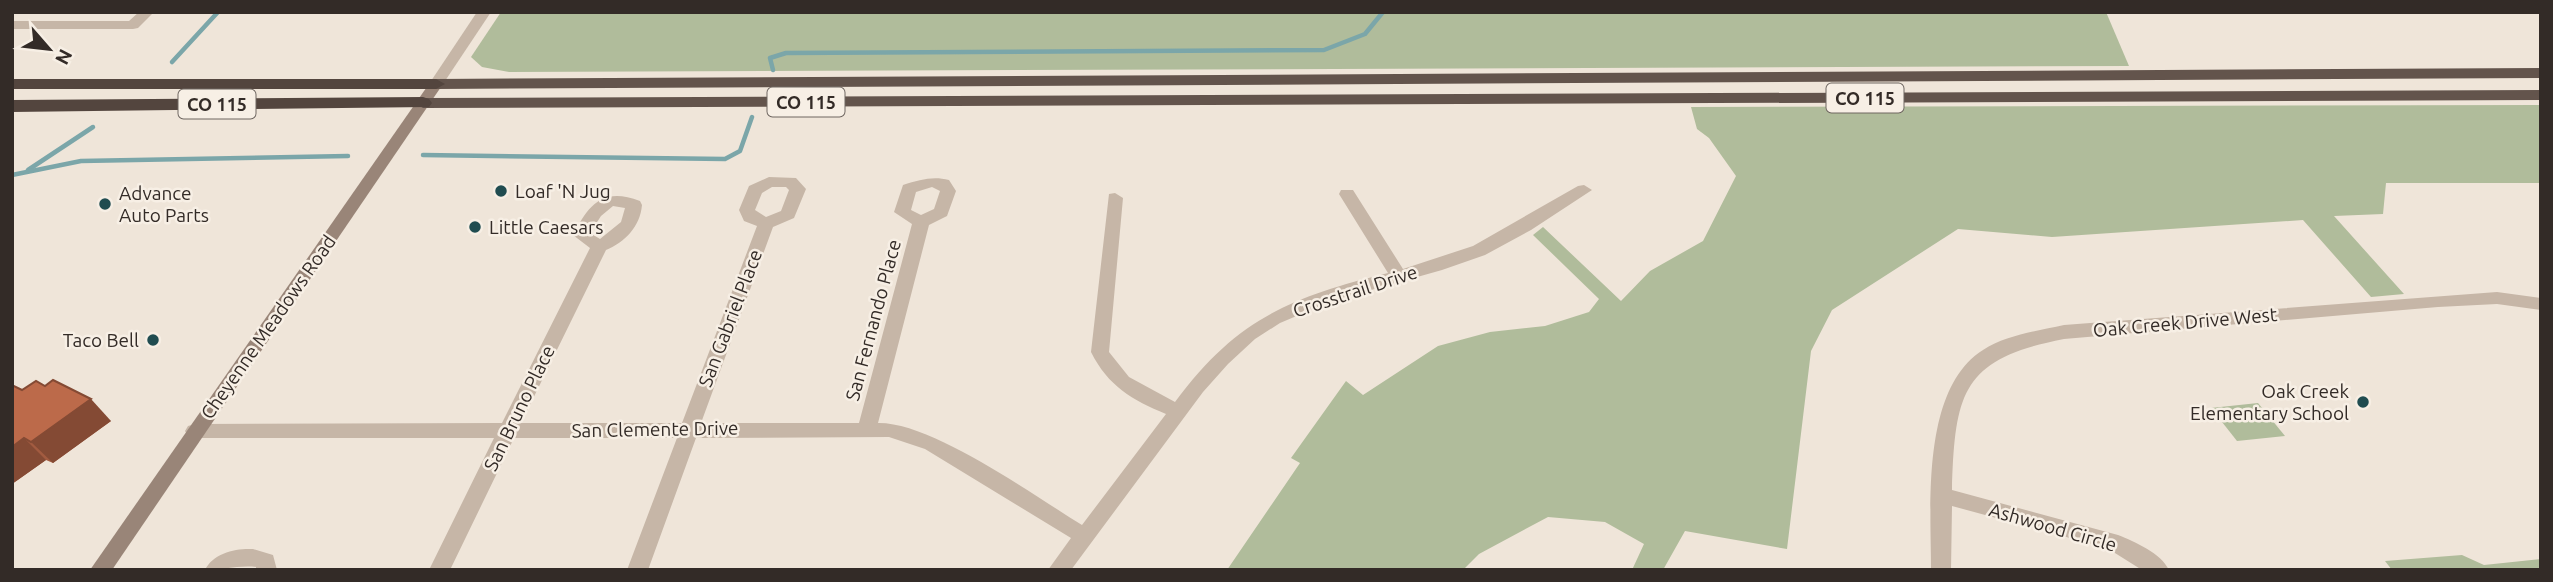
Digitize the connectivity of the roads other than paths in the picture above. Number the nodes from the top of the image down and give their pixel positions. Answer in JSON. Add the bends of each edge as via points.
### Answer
{"nodes":[{"id":1,"x":16,"y":12,"type":"edge"},
{"id":2,"x":147,"y":12,"type":"edge"},
{"id":3,"x":484,"y":12,"type":"edge"},
{"id":4,"x":12,"y":16,"type":"edge"},
{"id":5,"x":12,"y":25,"type":"edge"},
{"id":6,"x":2541,"y":73,"type":"edge"},
{"id":7,"x":12,"y":84,"type":"edge"},
{"id":8,"x":436,"y":84,"type":"junction"},
{"id":9,"x":2541,"y":95,"type":"edge"},
{"id":10,"x":423,"y":103,"type":"junction"},
{"id":11,"x":12,"y":106,"type":"edge"},
{"id":12,"x":1584,"y":190,"type":"dead end"},
{"id":13,"x":1347,"y":194,"type":"dead end"},
{"id":14,"x":1115,"y":198,"type":"dead end"},
{"id":15,"x":921,"y":222,"type":"dead end"},
{"id":16,"x":766,"y":224,"type":"dead end"},
{"id":17,"x":599,"y":246,"type":"dead end"},
{"id":18,"x":1398,"y":275,"type":"junction"},
{"id":19,"x":2541,"y":303,"type":"edge"},
{"id":20,"x":1178,"y":411,"type":"junction"},
{"id":21,"x":688,"y":428,"type":"junction"},
{"id":22,"x":867,"y":428,"type":"junction"},
{"id":23,"x":195,"y":431,"type":"junction"},
{"id":24,"x":507,"y":431,"type":"junction"},
{"id":25,"x":1942,"y":495,"type":"junction"},
{"id":26,"x":1086,"y":537,"type":"junction"},
{"id":27,"x":100,"y":570,"type":"edge"},
{"id":28,"x":215,"y":570,"type":"edge"},
{"id":29,"x":267,"y":570,"type":"edge"},
{"id":30,"x":439,"y":570,"type":"edge"},
{"id":31,"x":637,"y":570,"type":"edge"},
{"id":32,"x":1058,"y":570,"type":"edge"},
{"id":33,"x":1941,"y":570,"type":"edge"},
{"id":34,"x":2159,"y":570,"type":"edge"}],
"edges":[{"from":1,"to":4,"type":"street"},
{"from":2,"to":5,"type":"street","via":[[133,26]]},
{"from":3,"to":8,"type":"street"},
{"from":6,"to":8,"type":"highway","number":"CO 115"},
{"from":7,"to":8,"type":"highway","number":"CO 115"},
{"from":8,"to":10,"type":"main road","name":"Cheyenne Meadows Road"},
{"from":9,"to":10,"type":"highway","number":"CO 115"},
{"from":10,"to":11,"type":"highway","number":"CO 115"},
{"from":10,"to":23,"type":"main road","name":"Cheyenne Meadows Road"},
{"from":12,"to":18,"type":"street","name":"Crosstrail Drive","via":[[1482,250]]},
{"from":13,"to":18,"type":"street"},
{"from":14,"to":20,"type":"street","via":[[1100,352],[1123,385]]},
{"from":15,"to":22,"type":"street","name":"San Fernando Place"},
{"from":16,"to":21,"type":"street","name":"San Gabriel Place"},
{"from":17,"to":24,"type":"street","name":"San Bruno Place"},
{"from":18,"to":20,"type":"street","name":"Crosstrail Drive","via":[[1315,300],[1265,324],[1233,348]]},
{"from":19,"to":25,"type":"street","name":"Oak Creek Drive West","via":[[2497,298],[2438,301],[2064,332],[2008,344],[1974,366],[1952,398]]},
{"from":20,"to":26,"type":"street","name":"Crosstrail Drive"},
{"from":21,"to":22,"type":"street","name":"San Clemente Drive"},
{"from":21,"to":24,"type":"street","name":"San Clemente Drive"},
{"from":21,"to":31,"type":"street","name":"San Gabriel Place"},
{"from":22,"to":26,"type":"street","name":"San Clemente Drive","via":[[932,444]]},
{"from":23,"to":24,"type":"street","name":"San Clemente Drive"},
{"from":23,"to":27,"type":"main road","name":"Cheyenne Meadows Road"},
{"from":24,"to":30,"type":"street","name":"San Bruno Place"},
{"from":25,"to":33,"type":"street","name":"Oak Creek Drive West"},
{"from":25,"to":34,"type":"street","name":"Ashwood Circle","via":[[2111,541]]},
{"from":26,"to":32,"type":"street","name":"Crosstrail Drive"},
{"from":28,"to":29,"type":"street","via":[[236,558],[266,561]]}]}
